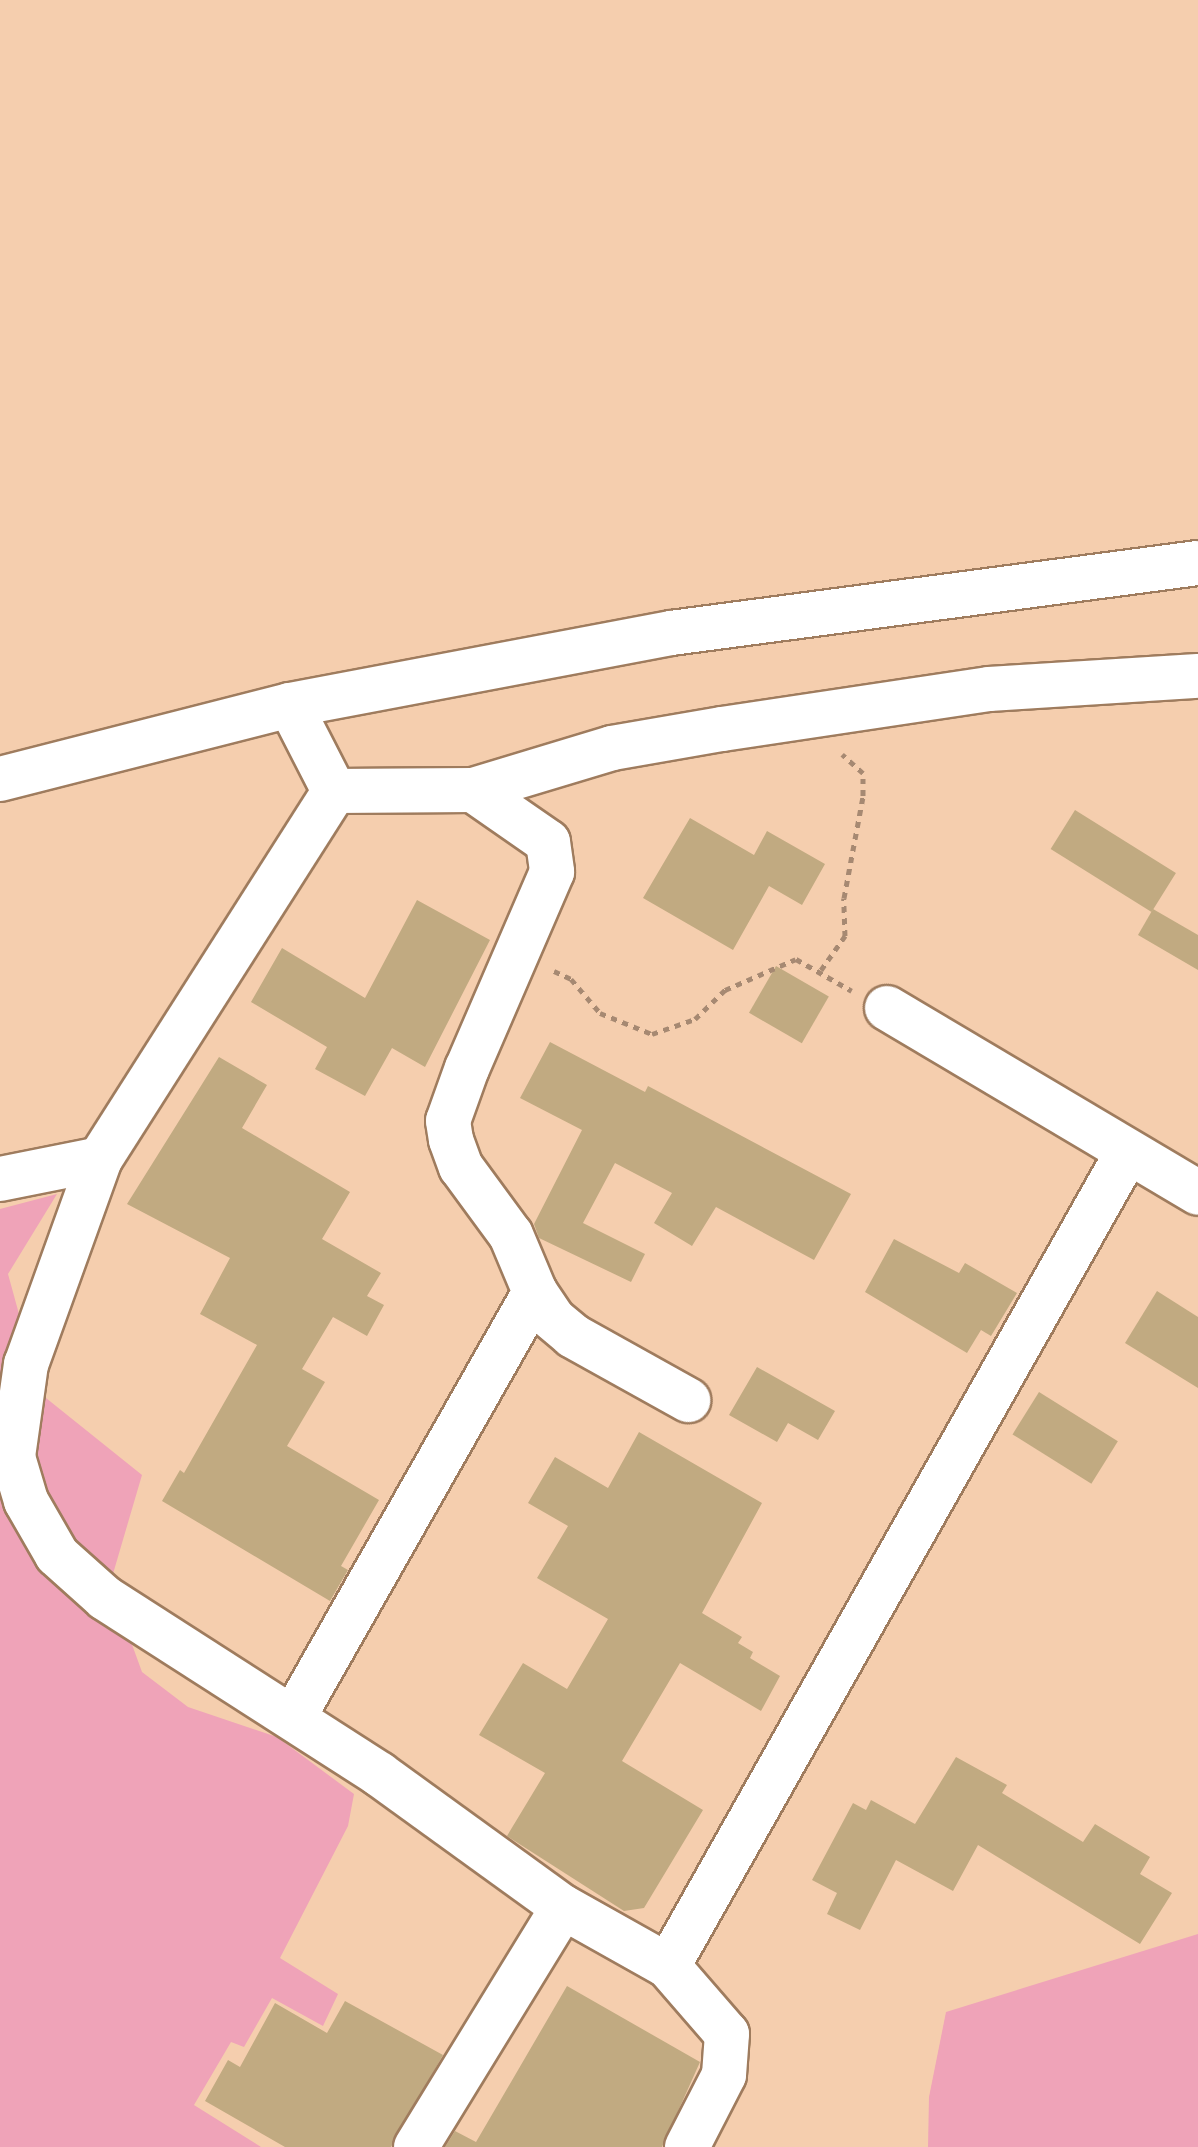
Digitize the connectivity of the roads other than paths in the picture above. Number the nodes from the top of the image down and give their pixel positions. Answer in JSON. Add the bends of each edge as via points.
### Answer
{"nodes":[{"id":1,"x":1198,"y":563,"type":"edge"},
{"id":2,"x":1198,"y":676,"type":"edge"},
{"id":3,"x":290,"y":705,"type":"junction"},
{"id":4,"x":0,"y":779,"type":"edge"},
{"id":5,"x":473,"y":790,"type":"junction"},
{"id":6,"x":334,"y":791,"type":"junction"},
{"id":7,"x":887,"y":1008,"type":"road end"},
{"id":8,"x":1127,"y":1153,"type":"junction"},
{"id":9,"x":100,"y":1159,"type":"junction"},
{"id":10,"x":0,"y":1179,"type":"edge"},
{"id":11,"x":1198,"y":1193,"type":"edge"},
{"id":12,"x":535,"y":1292,"type":"junction"},
{"id":13,"x":688,"y":1400,"type":"dead end"},
{"id":14,"x":293,"y":1718,"type":"junction"},
{"id":15,"x":563,"y":1907,"type":"junction"},
{"id":16,"x":668,"y":1966,"type":"junction"},
{"id":17,"x":416,"y":2147,"type":"edge"},
{"id":18,"x":687,"y":2147,"type":"edge"}],
"edges":[{"from":1,"to":3,"type":"street","via":[[671,633]]},
{"from":2,"to":5,"type":"street","via":[[989,689],[612,748]]},
{"from":3,"to":4,"type":"street"},
{"from":3,"to":6,"type":"street"},
{"from":5,"to":6,"type":"street"},
{"from":5,"to":12,"type":"street","via":[[548,842],[553,856],[552,872],[520,956],[448,1121],[461,1167],[511,1235]]},
{"from":6,"to":9,"type":"street"},
{"from":7,"to":8,"type":"street"},
{"from":8,"to":11,"type":"street"},
{"from":8,"to":16,"type":"street"},
{"from":9,"to":10,"type":"street"},
{"from":9,"to":14,"type":"street","via":[[26,1364],[13,1457],[26,1501],[57,1555],[105,1598]]},
{"from":12,"to":13,"type":"street","via":[[573,1336]]},
{"from":12,"to":14,"type":"street"},
{"from":14,"to":15,"type":"street"},
{"from":15,"to":16,"type":"street"},
{"from":15,"to":17,"type":"street"},
{"from":16,"to":18,"type":"street","via":[[727,2034],[724,2075]]}]}
